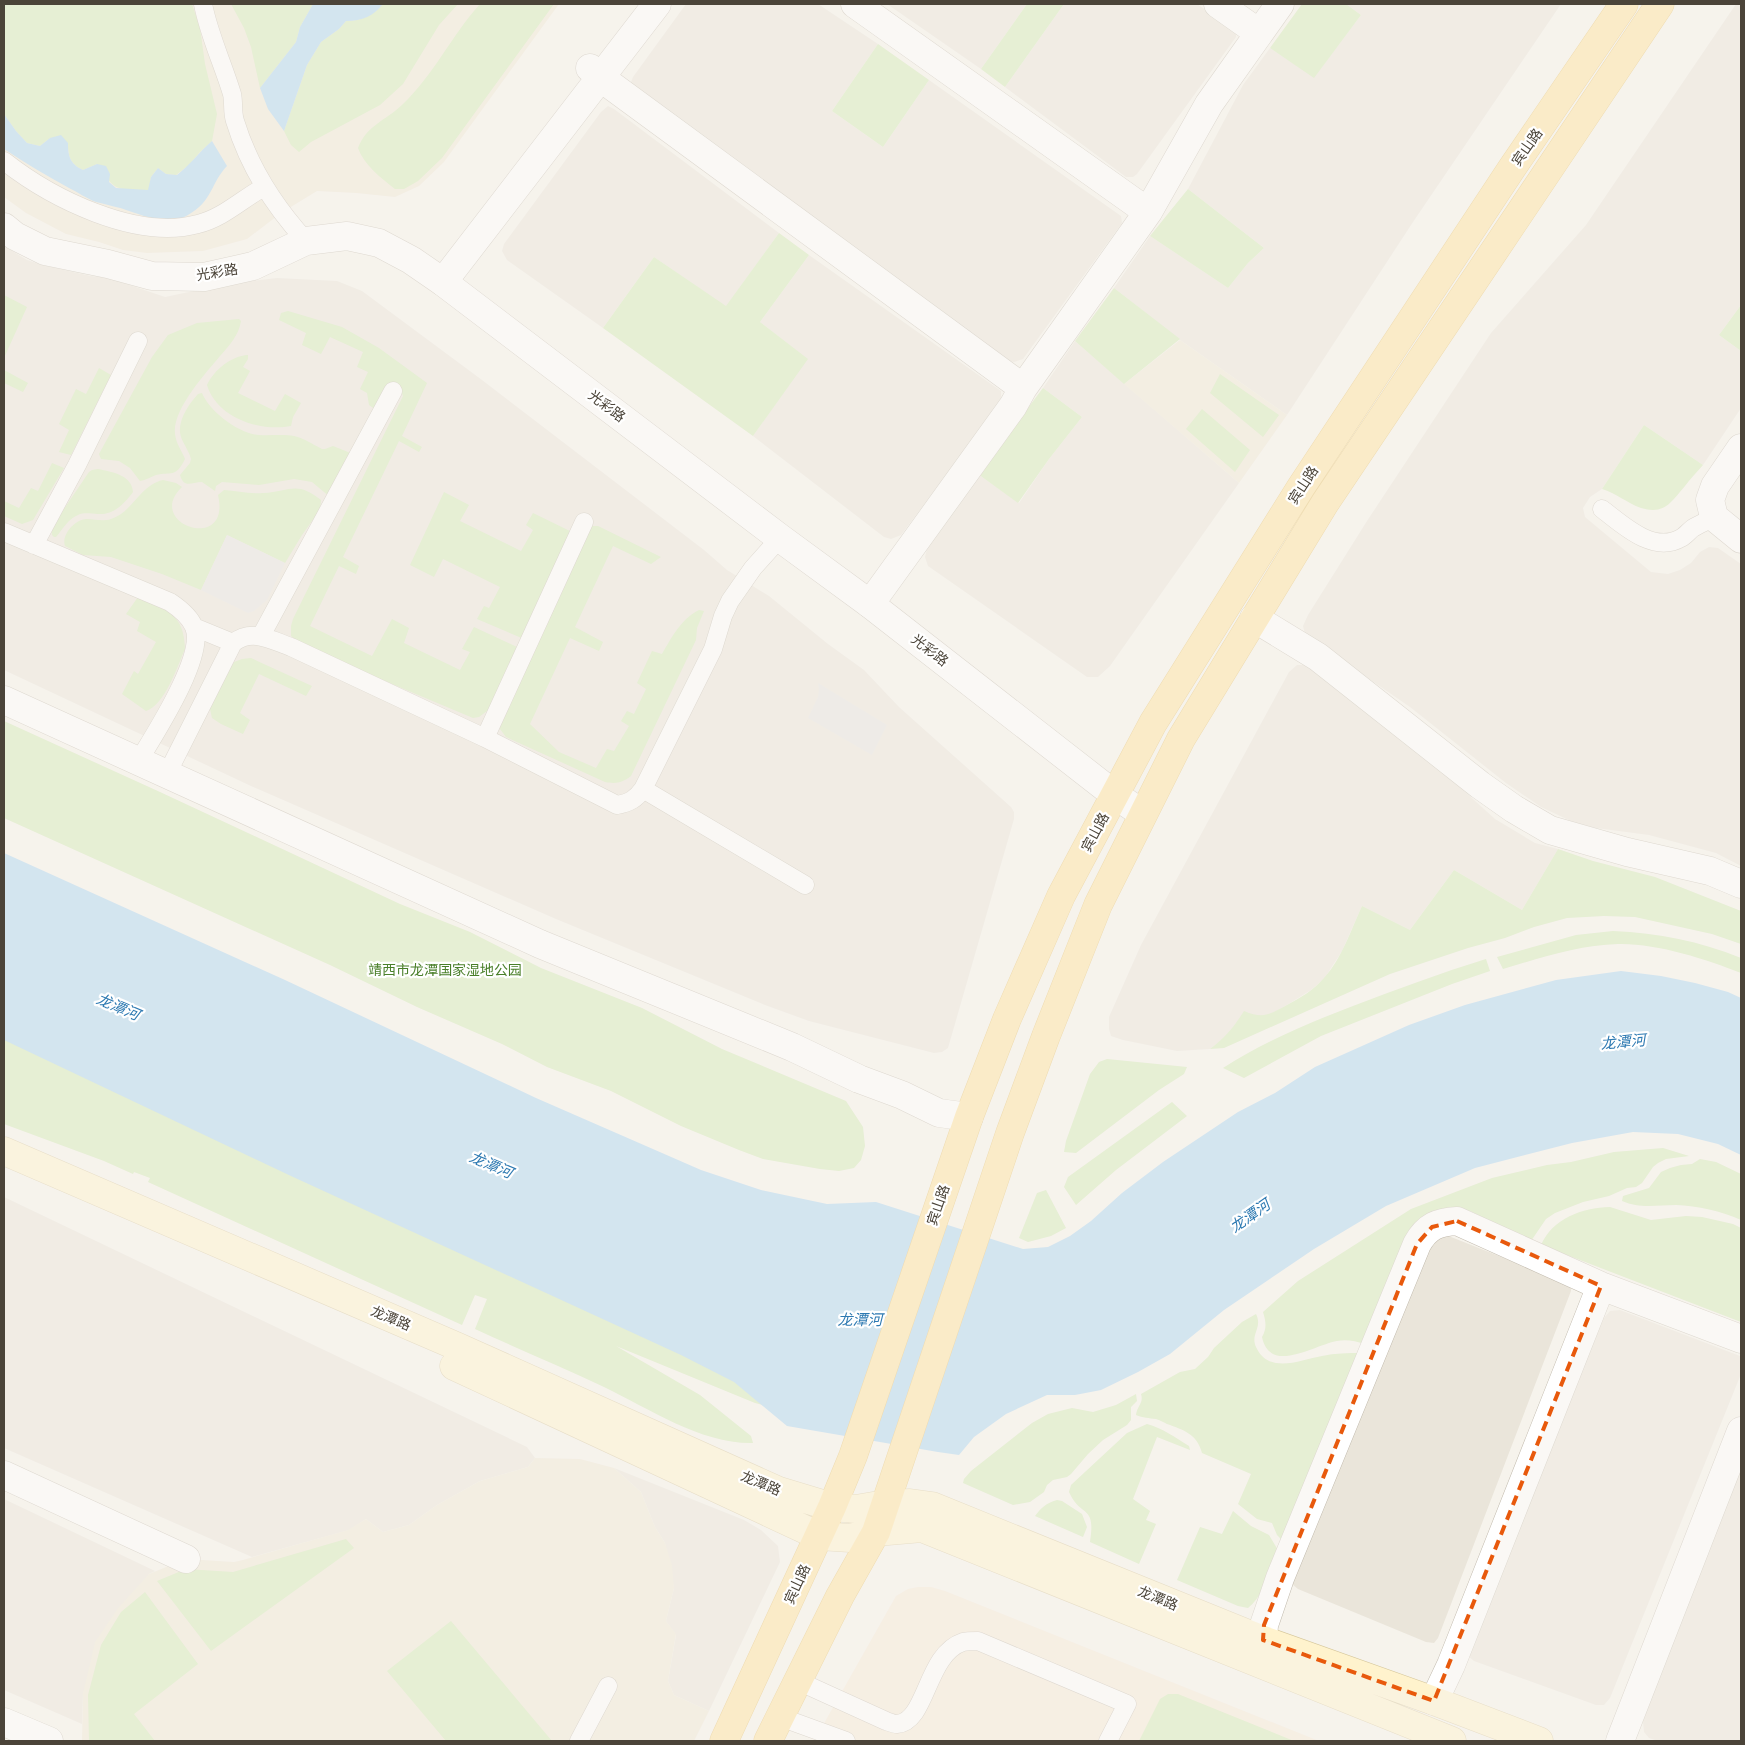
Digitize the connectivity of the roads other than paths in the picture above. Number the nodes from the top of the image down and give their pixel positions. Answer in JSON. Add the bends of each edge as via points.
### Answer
{"nodes":[{"id":1,"x":203,"y":4,"type":"edge"},
{"id":2,"x":638,"y":4,"type":"edge"},
{"id":3,"x":657,"y":4,"type":"edge"},
{"id":4,"x":855,"y":4,"type":"edge"},
{"id":5,"x":1218,"y":4,"type":"edge"},
{"id":6,"x":1280,"y":4,"type":"edge"},
{"id":7,"x":1624,"y":4,"type":"edge"},
{"id":8,"x":1660,"y":4,"type":"edge"},
{"id":9,"x":1259,"y":33,"type":"junction"},
{"id":10,"x":595,"y":73,"type":"junction"},
{"id":11,"x":4,"y":161,"type":"edge"},
{"id":12,"x":264,"y":187,"type":"junction"},
{"id":13,"x":1148,"y":212,"type":"junction"},
{"id":14,"x":4,"y":227,"type":"edge"},
{"id":15,"x":306,"y":241,"type":"junction"},
{"id":16,"x":437,"y":277,"type":"junction"},
{"id":17,"x":138,"y":341,"type":"dead end"},
{"id":18,"x":1023,"y":388,"type":"junction"},
{"id":19,"x":394,"y":391,"type":"dead end"},
{"id":20,"x":1741,"y":448,"type":"edge"},
{"id":21,"x":1602,"y":508,"type":"dead end"},
{"id":22,"x":1714,"y":517,"type":"junction"},
{"id":23,"x":584,"y":522,"type":"dead end"},
{"id":24,"x":4,"y":532,"type":"edge"},
{"id":25,"x":780,"y":538,"type":"junction"},
{"id":26,"x":1741,"y":539,"type":"edge"},
{"id":27,"x":34,"y":545,"type":"junction"},
{"id":28,"x":870,"y":604,"type":"junction"},
{"id":29,"x":1254,"y":618,"type":"junction"},
{"id":30,"x":194,"y":627,"type":"junction"},
{"id":31,"x":261,"y":636,"type":"junction"},
{"id":32,"x":233,"y":643,"type":"junction"},
{"id":33,"x":4,"y":700,"type":"edge"},
{"id":34,"x":485,"y":738,"type":"junction"},
{"id":35,"x":138,"y":762,"type":"junction"},
{"id":36,"x":167,"y":774,"type":"junction"},
{"id":37,"x":643,"y":789,"type":"junction"},
{"id":38,"x":1115,"y":795,"type":"junction"},
{"id":39,"x":1143,"y":814,"type":"junction"},
{"id":40,"x":1741,"y":884,"type":"edge"},
{"id":41,"x":805,"y":885,"type":"dead end"},
{"id":42,"x":970,"y":1117,"type":"junction"},
{"id":43,"x":4,"y":1151,"type":"edge"},
{"id":44,"x":4,"y":1170,"type":"edge"},
{"id":45,"x":1601,"y":1286,"type":"junction"},
{"id":46,"x":1741,"y":1339,"type":"edge"},
{"id":47,"x":1741,"y":1431,"type":"edge"},
{"id":48,"x":4,"y":1475,"type":"edge"},
{"id":49,"x":885,"y":1504,"type":"junction"},
{"id":50,"x":832,"y":1507,"type":"junction"},
{"id":51,"x":876,"y":1532,"type":"junction"},
{"id":52,"x":819,"y":1536,"type":"junction"},
{"id":53,"x":186,"y":1559,"type":"dead end"},
{"id":54,"x":1263,"y":1640,"type":"junction"},
{"id":55,"x":798,"y":1681,"type":"junction"},
{"id":56,"x":608,"y":1686,"type":"dead end"},
{"id":57,"x":1434,"y":1701,"type":"junction"},
{"id":58,"x":780,"y":1717,"type":"junction"},
{"id":59,"x":4,"y":1722,"type":"edge"},
{"id":60,"x":49,"y":1741,"type":"edge"},
{"id":61,"x":579,"y":1741,"type":"edge"},
{"id":62,"x":724,"y":1741,"type":"edge"},
{"id":63,"x":768,"y":1741,"type":"edge"},
{"id":64,"x":846,"y":1741,"type":"edge"},
{"id":65,"x":1108,"y":1741,"type":"edge"},
{"id":66,"x":1452,"y":1741,"type":"edge"},
{"id":67,"x":1539,"y":1741,"type":"edge"},
{"id":68,"x":1620,"y":1741,"type":"edge"}],
"edges":[{"from":1,"to":12,"type":"lane","via":[[232,96],[234,119],[248,157]]},
{"from":2,"to":10,"type":"street"},
{"from":3,"to":10,"type":"street"},
{"from":4,"to":13,"type":"street"},
{"from":5,"to":9,"type":"street"},
{"from":6,"to":9,"type":"street"},
{"from":7,"to":38,"type":"main road","name":"宾山路","via":[[1301,487],[1153,723]]},
{"from":8,"to":29,"type":"main road","name":"宾山路","via":[[1325,502]]},
{"from":9,"to":13,"type":"street","via":[[1209,104]]},
{"from":10,"to":16,"type":"street"},
{"from":10,"to":18,"type":"street"},
{"from":11,"to":12,"type":"lane","via":[[73,204],[140,226],[177,228],[198,224],[233,208]]},
{"from":12,"to":15,"type":"lane"},
{"from":13,"to":18,"type":"street"},
{"from":14,"to":15,"type":"street","name":"光彩路","via":[[46,251],[152,276],[204,277],[253,266]]},
{"from":15,"to":16,"type":"street","name":"光彩路","via":[[347,236],[379,244]]},
{"from":16,"to":25,"type":"street","name":"光彩路"},
{"from":17,"to":27,"type":"lane"},
{"from":18,"to":28,"type":"street"},
{"from":19,"to":31,"type":"lane"},
{"from":20,"to":22,"type":"street","via":[[1715,486],[1710,500]]},
{"from":21,"to":22,"type":"lane","via":[[1649,541],[1666,544]]},
{"from":22,"to":26,"type":"street"},
{"from":23,"to":34,"type":"lane"},
{"from":24,"to":27,"type":"lane"},
{"from":25,"to":28,"type":"street","name":"光彩路"},
{"from":25,"to":37,"type":"lane","via":[[730,601],[714,649]]},
{"from":27,"to":30,"type":"lane","via":[[170,602]]},
{"from":28,"to":38,"type":"street","name":"光彩路"},
{"from":29,"to":39,"type":"main road","name":"宾山路","via":[[1181,739]]},
{"from":29,"to":40,"type":"street","via":[[1318,657],[1480,785],[1550,830],[1710,871]]},
{"from":30,"to":32,"type":"lane"},
{"from":30,"to":35,"type":"lane","via":[[197,640],[194,657],[175,699]]},
{"from":31,"to":32,"type":"lane","via":[[241,637]]},
{"from":31,"to":34,"type":"lane","via":[[292,647]]},
{"from":32,"to":36,"type":"lane"},
{"from":33,"to":35,"type":"street"},
{"from":34,"to":37,"type":"lane","via":[[617,805],[637,798]]},
{"from":35,"to":36,"type":"street"},
{"from":36,"to":42,"type":"street","via":[[540,944],[792,1047],[939,1113]]},
{"from":37,"to":41,"type":"lane"},
{"from":38,"to":39,"type":"street","name":"光彩路"},
{"from":38,"to":42,"type":"main road","name":"宾山路","via":[[1060,896]]},
{"from":39,"to":49,"type":"main road","name":"宾山路","via":[[1098,906],[1046,1036]]},
{"from":42,"to":50,"type":"main road","name":"宾山路","via":[[853,1456]]},
{"from":43,"to":50,"type":"main road","name":"龙潭路","via":[[456,1346],[779,1491]]},
{"from":44,"to":52,"type":"main road","name":"龙潭路","via":[[449,1364]]},
{"from":45,"to":46,"type":"street"},
{"from":45,"to":54,"type":"street","via":[[1457,1220],[1432,1226],[1423,1234],[1280,1578],[1264,1625]]},
{"from":45,"to":57,"type":"street"},
{"from":47,"to":68,"type":"street"},
{"from":48,"to":53,"type":"street"},
{"from":49,"to":50,"type":"main road","name":"龙潭路","via":[[856,1509]]},
{"from":49,"to":51,"type":"main road","name":"宾山路"},
{"from":49,"to":54,"type":"main road","name":"龙潭路","via":[[932,1506]]},
{"from":50,"to":52,"type":"main road","name":"宾山路"},
{"from":51,"to":52,"type":"main road","name":"龙潭路","via":[[850,1538]]},
{"from":51,"to":55,"type":"main road","name":"宾山路"},
{"from":51,"to":66,"type":"main road","name":"龙潭路","via":[[922,1528]]},
{"from":52,"to":62,"type":"main road","name":"宾山路"},
{"from":54,"to":57,"type":"main road","name":"龙潭路"},
{"from":55,"to":58,"type":"main road","name":"宾山路"},
{"from":55,"to":65,"type":"lane","via":[[897,1724],[916,1712],[939,1661],[949,1650],[963,1642],[978,1641],[1127,1704]]},
{"from":56,"to":61,"type":"lane"},
{"from":57,"to":67,"type":"main road","name":"龙潭路"},
{"from":58,"to":63,"type":"main road","name":"宾山路"},
{"from":58,"to":64,"type":"lane"},
{"from":59,"to":60,"type":"street"}]}
